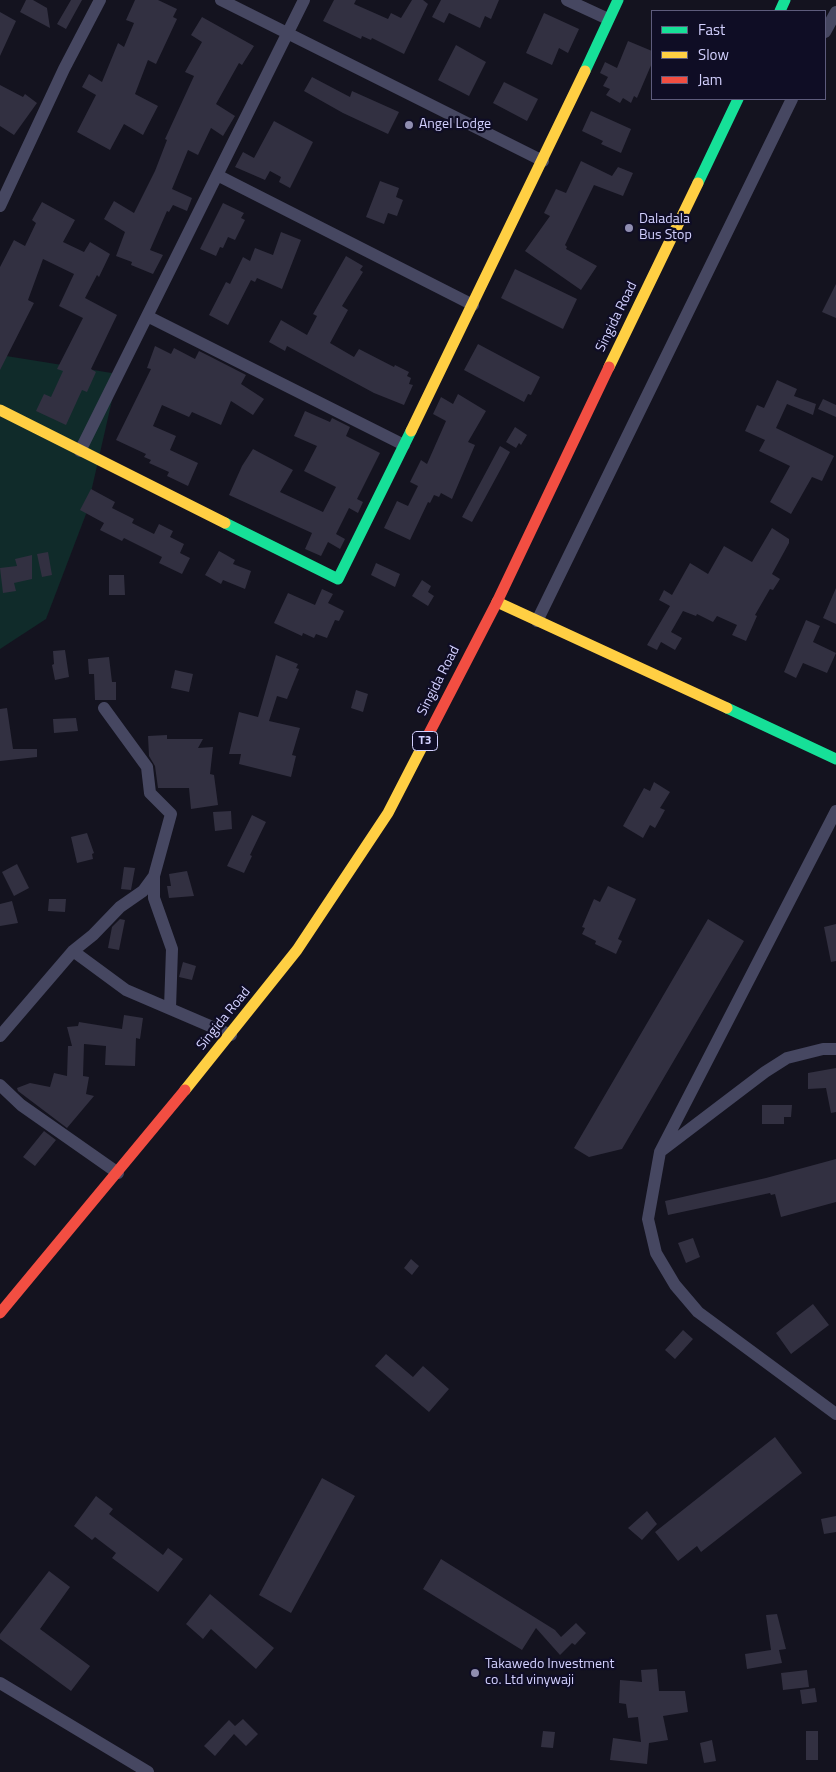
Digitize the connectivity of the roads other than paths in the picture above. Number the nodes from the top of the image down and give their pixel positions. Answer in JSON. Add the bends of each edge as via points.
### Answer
{"nodes":[{"id":1,"x":100,"y":0,"type":"edge"},
{"id":2,"x":221,"y":0,"type":"edge"},
{"id":3,"x":304,"y":0,"type":"edge"},
{"id":4,"x":567,"y":0,"type":"edge"},
{"id":5,"x":618,"y":0,"type":"edge"},
{"id":6,"x":836,"y":12,"type":"edge"},
{"id":7,"x":608,"y":19,"type":"junction"},
{"id":8,"x":826,"y":30,"type":"edge"},
{"id":9,"x":288,"y":34,"type":"junction"},
{"id":10,"x":738,"y":100,"type":"edge"},
{"id":11,"x":792,"y":100,"type":"edge"},
{"id":12,"x":544,"y":162,"type":"junction"},
{"id":13,"x":217,"y":175,"type":"junction"},
{"id":14,"x":0,"y":206,"type":"edge"},
{"id":15,"x":473,"y":305,"type":"junction"},
{"id":16,"x":147,"y":316,"type":"junction"},
{"id":17,"x":0,"y":410,"type":"edge"},
{"id":18,"x":404,"y":445,"type":"junction"},
{"id":19,"x":80,"y":451,"type":"junction"},
{"id":20,"x":497,"y":602,"type":"junction"},
{"id":21,"x":537,"y":621,"type":"junction"},
{"id":22,"x":104,"y":708,"type":"dead end"},
{"id":23,"x":836,"y":759,"type":"edge"},
{"id":24,"x":835,"y":815,"type":"edge"},
{"id":25,"x":154,"y":876,"type":"junction"},
{"id":26,"x":73,"y":951,"type":"junction"},
{"id":27,"x":170,"y":1008,"type":"junction"},
{"id":28,"x":231,"y":1035,"type":"junction"},
{"id":29,"x":0,"y":1036,"type":"edge"},
{"id":30,"x":836,"y":1049,"type":"edge"},
{"id":31,"x":0,"y":1085,"type":"edge"},
{"id":32,"x":660,"y":1152,"type":"junction"},
{"id":33,"x":118,"y":1173,"type":"junction"},
{"id":34,"x":1,"y":1310,"type":"edge"},
{"id":35,"x":836,"y":1414,"type":"edge"},
{"id":36,"x":0,"y":1683,"type":"edge"},
{"id":37,"x":148,"y":1772,"type":"edge"}],
"edges":[{"from":1,"to":14,"type":"street"},
{"from":2,"to":9,"type":"street"},
{"from":3,"to":9,"type":"street"},
{"from":4,"to":7,"type":"street"},
{"from":5,"to":7,"type":"main road"},
{"from":6,"to":8,"type":"street"},
{"from":7,"to":12,"type":"main road"},
{"from":9,"to":12,"type":"street"},
{"from":9,"to":13,"type":"street"},
{"from":10,"to":20,"type":"main road","name":"Singida Road","number":"T3"},
{"from":11,"to":21,"type":"street"},
{"from":12,"to":15,"type":"main road"},
{"from":13,"to":15,"type":"street"},
{"from":13,"to":16,"type":"street"},
{"from":15,"to":18,"type":"main road"},
{"from":16,"to":18,"type":"street"},
{"from":16,"to":19,"type":"street"},
{"from":17,"to":19,"type":"main road"},
{"from":18,"to":19,"type":"main road","via":[[338,579]]},
{"from":20,"to":21,"type":"main road"},
{"from":20,"to":28,"type":"main road","name":"Singida Road","number":"T3","via":[[388,813],[297,950]]},
{"from":21,"to":23,"type":"main road"},
{"from":22,"to":25,"type":"street","via":[[147,766],[150,793],[172,814]]},
{"from":24,"to":32,"type":"street"},
{"from":25,"to":26,"type":"street","via":[[143,891],[120,907]]},
{"from":25,"to":27,"type":"street","via":[[154,898],[172,949]]},
{"from":26,"to":27,"type":"street","via":[[126,990]]},
{"from":26,"to":29,"type":"street"},
{"from":27,"to":28,"type":"street"},
{"from":28,"to":33,"type":"main road","name":"Singida Road","number":"T3"},
{"from":30,"to":32,"type":"street","via":[[787,1058]]},
{"from":31,"to":33,"type":"street","via":[[21,1105]]},
{"from":32,"to":35,"type":"street","via":[[648,1219],[656,1253],[675,1285],[698,1312]]},
{"from":33,"to":34,"type":"main road","name":"Singida Road","number":"T3"},
{"from":36,"to":37,"type":"street"}]}
